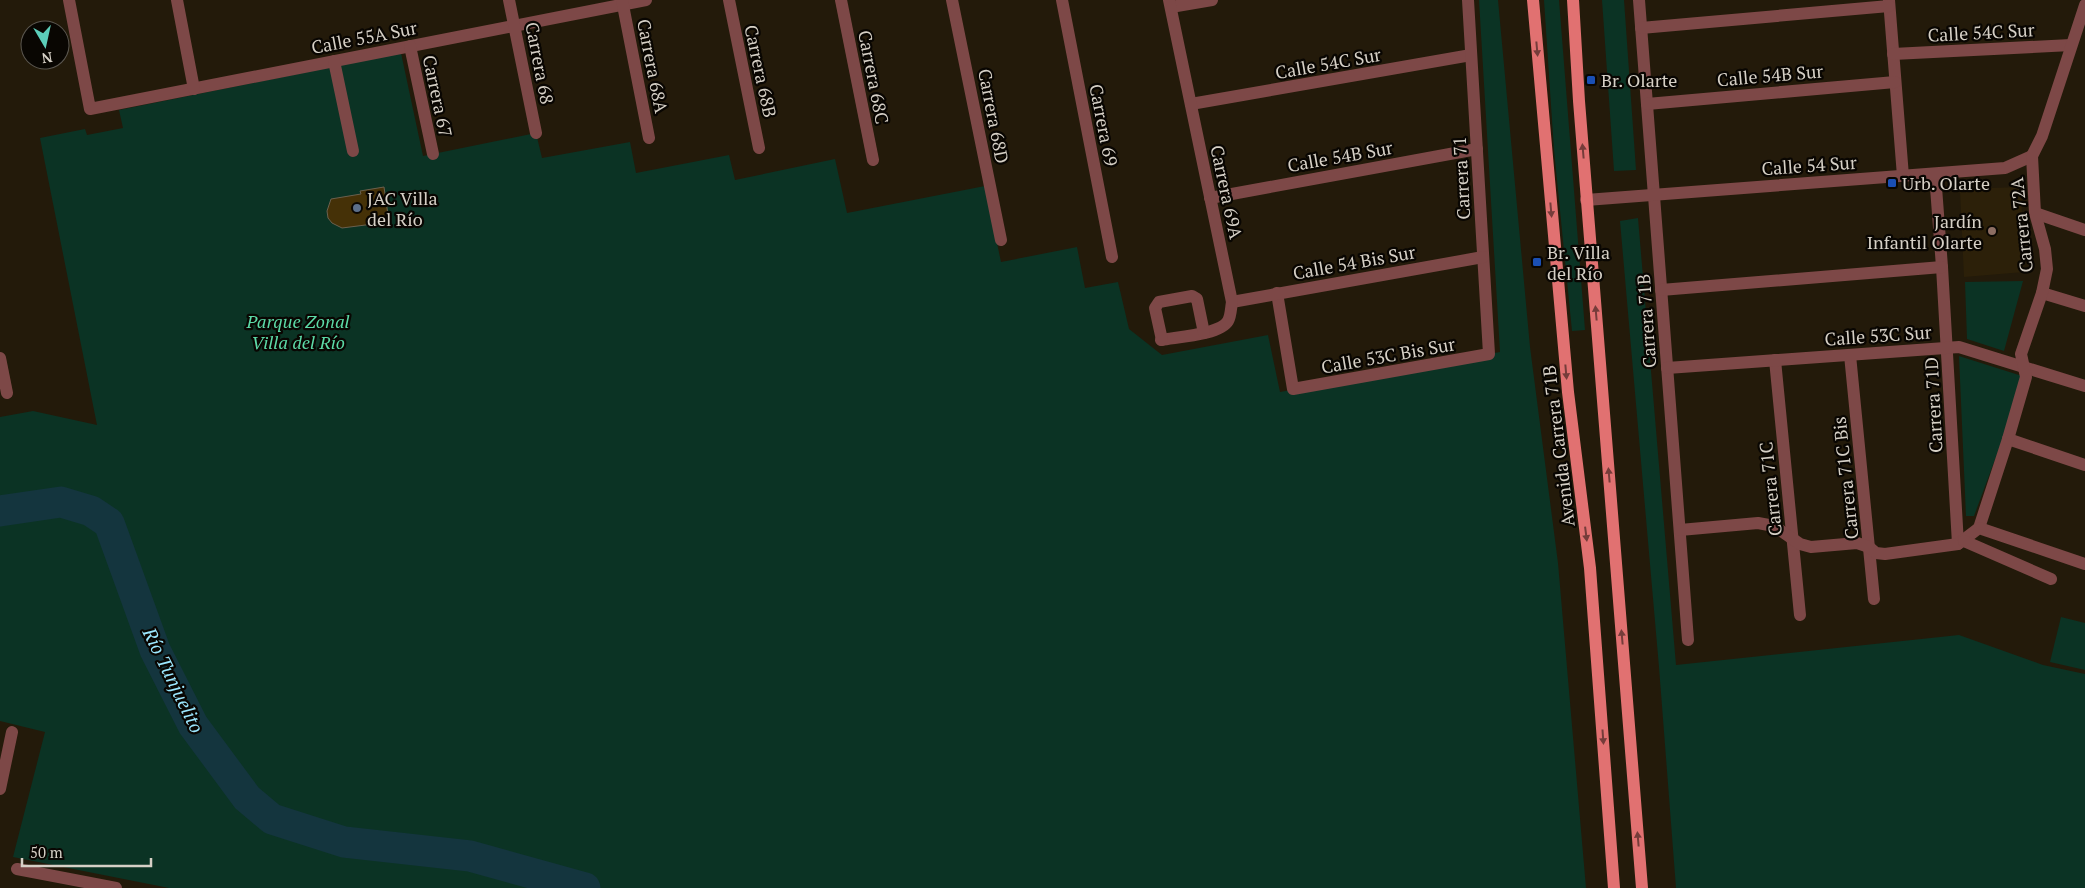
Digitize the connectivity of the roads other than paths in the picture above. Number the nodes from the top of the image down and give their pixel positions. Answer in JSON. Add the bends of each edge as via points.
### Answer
{"nodes":[{"id":1,"x":69,"y":0,"type":"edge"},
{"id":2,"x":177,"y":0,"type":"edge"},
{"id":3,"x":509,"y":0,"type":"edge"},
{"id":4,"x":646,"y":0,"type":"edge"},
{"id":5,"x":729,"y":0,"type":"edge"},
{"id":6,"x":842,"y":0,"type":"edge"},
{"id":7,"x":952,"y":0,"type":"edge"},
{"id":8,"x":1062,"y":0,"type":"edge"},
{"id":9,"x":1212,"y":0,"type":"edge"},
{"id":10,"x":1468,"y":0,"type":"edge"},
{"id":11,"x":1533,"y":0,"type":"edge"},
{"id":12,"x":1573,"y":0,"type":"edge"},
{"id":13,"x":1639,"y":0,"type":"edge"},
{"id":14,"x":622,"y":2,"type":"edge"},
{"id":15,"x":1889,"y":3,"type":"edge"},
{"id":16,"x":1170,"y":4,"type":"edge"},
{"id":17,"x":2085,"y":5,"type":"edge"},
{"id":18,"x":514,"y":26,"type":"junction"},
{"id":19,"x":1641,"y":28,"type":"junction"},
{"id":20,"x":2071,"y":45,"type":"junction"},
{"id":21,"x":410,"y":46,"type":"junction"},
{"id":22,"x":1893,"y":54,"type":"junction"},
{"id":23,"x":1471,"y":55,"type":"junction"},
{"id":24,"x":334,"y":61,"type":"junction"},
{"id":25,"x":1895,"y":82,"type":"junction"},
{"id":26,"x":194,"y":89,"type":"junction"},
{"id":27,"x":1191,"y":104,"type":"junction"},
{"id":28,"x":1647,"y":104,"type":"junction"},
{"id":29,"x":536,"y":133,"type":"dead end"},
{"id":30,"x":649,"y":138,"type":"dead end"},
{"id":31,"x":759,"y":148,"type":"dead end"},
{"id":32,"x":1477,"y":149,"type":"junction"},
{"id":33,"x":353,"y":151,"type":"dead end"},
{"id":34,"x":433,"y":154,"type":"dead end"},
{"id":35,"x":2032,"y":156,"type":"junction"},
{"id":36,"x":873,"y":160,"type":"dead end"},
{"id":37,"x":1934,"y":174,"type":"junction"},
{"id":38,"x":1902,"y":176,"type":"junction"},
{"id":39,"x":1654,"y":195,"type":"junction"},
{"id":40,"x":1210,"y":198,"type":"junction"},
{"id":41,"x":1586,"y":200,"type":"junction"},
{"id":42,"x":2035,"y":214,"type":"junction"},
{"id":43,"x":2085,"y":230,"type":"edge"},
{"id":44,"x":1001,"y":240,"type":"dead end"},
{"id":45,"x":1112,"y":257,"type":"dead end"},
{"id":46,"x":1483,"y":257,"type":"junction"},
{"id":47,"x":1942,"y":267,"type":"junction"},
{"id":48,"x":1661,"y":290,"type":"junction"},
{"id":49,"x":1277,"y":293,"type":"junction"},
{"id":50,"x":2042,"y":293,"type":"junction"},
{"id":51,"x":1232,"y":302,"type":"junction"},
{"id":52,"x":2085,"y":306,"type":"edge"},
{"id":53,"x":1204,"y":333,"type":"junction"},
{"id":54,"x":1947,"y":348,"type":"junction"},
{"id":55,"x":1489,"y":354,"type":"joint"},
{"id":56,"x":1850,"y":354,"type":"junction"},
{"id":57,"x":0,"y":358,"type":"edge"},
{"id":58,"x":1775,"y":360,"type":"junction"},
{"id":59,"x":2024,"y":367,"type":"junction"},
{"id":60,"x":1667,"y":368,"type":"junction"},
{"id":61,"x":2085,"y":386,"type":"edge"},
{"id":62,"x":7,"y":393,"type":"dead end"},
{"id":63,"x":2008,"y":439,"type":"junction"},
{"id":64,"x":2085,"y":464,"type":"edge"},
{"id":65,"x":1979,"y":528,"type":"junction"},
{"id":66,"x":1680,"y":530,"type":"junction"},
{"id":67,"x":1792,"y":537,"type":"junction"},
{"id":68,"x":1961,"y":543,"type":"junction"},
{"id":69,"x":1869,"y":547,"type":"junction"},
{"id":70,"x":2085,"y":564,"type":"edge"},
{"id":71,"x":2051,"y":579,"type":"dead end"},
{"id":72,"x":1874,"y":599,"type":"dead end"},
{"id":73,"x":1800,"y":615,"type":"dead end"},
{"id":74,"x":1688,"y":640,"type":"dead end"},
{"id":75,"x":12,"y":732,"type":"dead end"},
{"id":76,"x":0,"y":789,"type":"edge"},
{"id":77,"x":17,"y":869,"type":"dead end"},
{"id":78,"x":116,"y":888,"type":"edge"},
{"id":79,"x":1614,"y":888,"type":"edge"},
{"id":80,"x":1642,"y":888,"type":"edge"}],
"edges":[{"from":1,"to":26,"type":"street","name":"Calle 55A Sur","via":[[90,109]]},
{"from":2,"to":26,"type":"street"},
{"from":3,"to":18,"type":"street","name":"Carrera 68"},
{"from":4,"to":14,"type":"street","name":"Calle 55A Sur"},
{"from":5,"to":31,"type":"street","name":"Carrera 68B"},
{"from":6,"to":36,"type":"street","name":"Carrera 68C"},
{"from":7,"to":44,"type":"street","name":"Carrera 68D"},
{"from":8,"to":45,"type":"street","name":"Carrera 69"},
{"from":9,"to":16,"type":"street"},
{"from":10,"to":23,"type":"street","name":"Carrera 71"},
{"from":11,"to":79,"type":"main road","name":"Avenida Carrera 71B","one_way":true,"via":[[1568,392],[1590,568]]},
{"from":41,"to":12,"type":"main road","one_way":true},
{"from":13,"to":19,"type":"street","name":"Carrera 71B"},
{"from":14,"to":18,"type":"street","name":"Calle 55A Sur"},
{"from":14,"to":30,"type":"street","name":"Carrera 68A"},
{"from":15,"to":19,"type":"street"},
{"from":15,"to":22,"type":"street"},
{"from":16,"to":27,"type":"street","name":"Carrera 69A"},
{"from":17,"to":20,"type":"street","name":"Carrera 72A"},
{"from":18,"to":21,"type":"street","name":"Calle 55A Sur"},
{"from":18,"to":29,"type":"street","name":"Carrera 68"},
{"from":19,"to":28,"type":"street","name":"Carrera 71B"},
{"from":20,"to":22,"type":"street","name":"Calle 54C Sur"},
{"from":20,"to":35,"type":"street","name":"Carrera 72A","via":[[2042,136]]},
{"from":21,"to":24,"type":"street","name":"Calle 55A Sur"},
{"from":21,"to":34,"type":"street","name":"Carrera 67"},
{"from":22,"to":25,"type":"street"},
{"from":23,"to":27,"type":"street","name":"Calle 54C Sur"},
{"from":23,"to":32,"type":"street","name":"Carrera 71"},
{"from":24,"to":26,"type":"street","name":"Calle 55A Sur"},
{"from":24,"to":33,"type":"street"},
{"from":25,"to":28,"type":"street","name":"Calle 54B Sur"},
{"from":25,"to":38,"type":"street"},
{"from":27,"to":40,"type":"street","name":"Carrera 69A"},
{"from":28,"to":39,"type":"street","name":"Carrera 71B"},
{"from":32,"to":40,"type":"street","name":"Calle 54B Sur"},
{"from":32,"to":46,"type":"street","name":"Carrera 71"},
{"from":35,"to":37,"type":"street","name":"Calle 54 Sur","via":[[2005,168]]},
{"from":35,"to":42,"type":"street","name":"Carrera 72A"},
{"from":37,"to":38,"type":"street","name":"Calle 54 Sur"},
{"from":37,"to":47,"type":"street","name":"Carrera 71D"},
{"from":38,"to":39,"type":"street","name":"Calle 54 Sur"},
{"from":39,"to":41,"type":"street","name":"Calle 54 Sur"},
{"from":39,"to":48,"type":"street","name":"Carrera 71B"},
{"from":40,"to":51,"type":"street","name":"Carrera 69A"},
{"from":80,"to":41,"type":"main road","one_way":true},
{"from":42,"to":43,"type":"street"},
{"from":42,"to":50,"type":"street","name":"Carrera 72A","via":[[2047,269]]},
{"from":46,"to":49,"type":"street","name":"Calle 54 Bis Sur"},
{"from":46,"to":55,"type":"street","name":"Carrera 71"},
{"from":47,"to":48,"type":"street"},
{"from":47,"to":54,"type":"street","name":"Carrera 71D"},
{"from":48,"to":60,"type":"street","name":"Carrera 71B"},
{"from":49,"to":51,"type":"street","name":"Calle 54 Bis Sur"},
{"from":49,"to":55,"type":"street","name":"Calle 53C Bis Sur","via":[[1293,389]]},
{"from":50,"to":52,"type":"street"},
{"from":50,"to":59,"type":"street","name":"Carrera 72A","via":[[2021,354]]},
{"from":51,"to":53,"type":"street","name":"Carrera 69A","via":[[1229,320],[1222,328]]},
{"from":53,"to":53,"type":"street","name":"Carrera 69A","via":[[1162,340],[1156,304],[1192,296],[1197,299]]},
{"from":54,"to":56,"type":"street","name":"Calle 53C Sur"},
{"from":54,"to":59,"type":"street","name":"Calle 53C Sur","via":[[1971,350]]},
{"from":54,"to":68,"type":"street","name":"Carrera 71D"},
{"from":56,"to":58,"type":"street","name":"Calle 53C Sur"},
{"from":56,"to":69,"type":"street","name":"Carrera 71C Bis"},
{"from":57,"to":62,"type":"street"},
{"from":58,"to":60,"type":"street","name":"Calle 53C Sur"},
{"from":58,"to":67,"type":"street","name":"Carrera 71C"},
{"from":59,"to":61,"type":"street","name":"Calle 53C Sur"},
{"from":59,"to":63,"type":"street","name":"Carrera 72A","via":[[2026,377]]},
{"from":60,"to":66,"type":"street","name":"Carrera 71B"},
{"from":63,"to":64,"type":"street"},
{"from":63,"to":65,"type":"street","name":"Carrera 72A"},
{"from":65,"to":68,"type":"street"},
{"from":65,"to":70,"type":"street"},
{"from":66,"to":67,"type":"street","via":[[1758,522],[1774,526]]},
{"from":66,"to":74,"type":"street","name":"Carrera 71B"},
{"from":67,"to":69,"type":"street","via":[[1811,547],[1857,544]]},
{"from":67,"to":73,"type":"street","name":"Carrera 71C"},
{"from":68,"to":69,"type":"street","via":[[1885,554],[1876,553]]},
{"from":68,"to":71,"type":"street"},
{"from":69,"to":72,"type":"street","name":"Carrera 71C Bis"},
{"from":75,"to":76,"type":"street"},
{"from":77,"to":78,"type":"street"}]}
